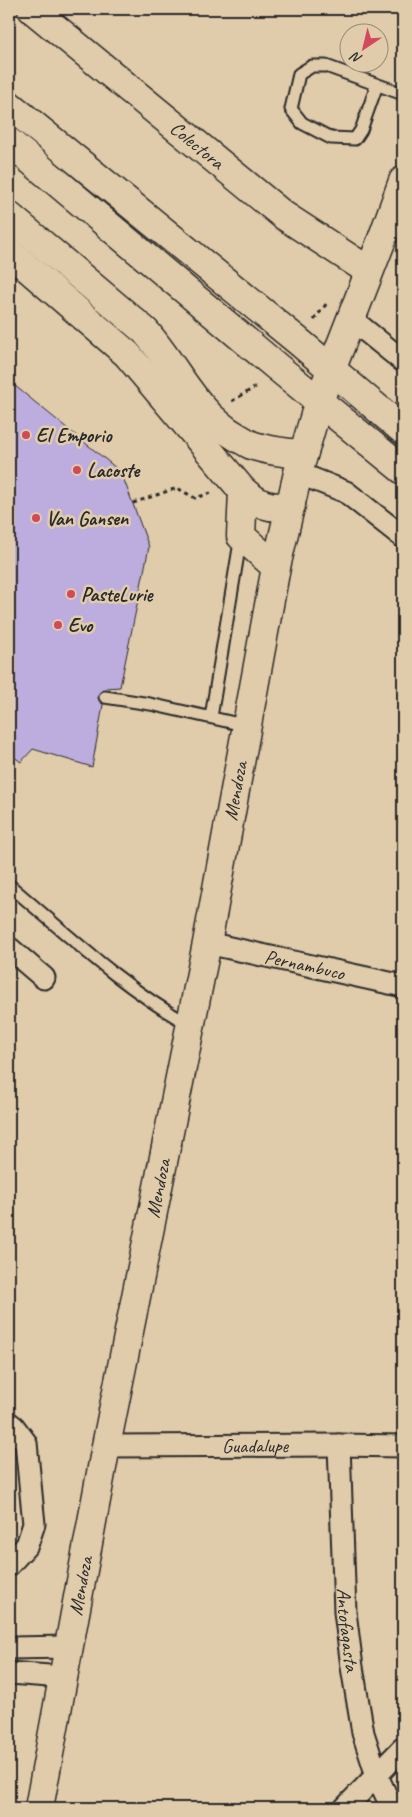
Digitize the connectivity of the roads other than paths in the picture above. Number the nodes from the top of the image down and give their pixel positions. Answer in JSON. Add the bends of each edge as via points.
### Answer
{"nodes":[{"id":1,"x":32,"y":9,"type":"edge"},
{"id":2,"x":377,"y":85,"type":"junction"},
{"id":3,"x":403,"y":94,"type":"edge"},
{"id":4,"x":9,"y":106,"type":"edge"},
{"id":5,"x":9,"y":142,"type":"edge"},
{"id":6,"x":403,"y":180,"type":"edge"},
{"id":7,"x":9,"y":216,"type":"edge"},
{"id":8,"x":18,"y":249,"type":"edge"},
{"id":9,"x":369,"y":271,"type":"junction"},
{"id":10,"x":350,"y":318,"type":"junction"},
{"id":11,"x":403,"y":361,"type":"edge"},
{"id":12,"x":330,"y":369,"type":"junction"},
{"id":13,"x":319,"y":401,"type":"junction"},
{"id":14,"x":403,"y":430,"type":"edge"},
{"id":15,"x":301,"y":463,"type":"junction"},
{"id":16,"x":403,"y":470,"type":"edge"},
{"id":17,"x":243,"y":490,"type":"junction"},
{"id":18,"x":291,"y":505,"type":"junction"},
{"id":19,"x":241,"y":536,"type":"junction"},
{"id":20,"x":403,"y":537,"type":"edge"},
{"id":21,"x":276,"y":567,"type":"junction"},
{"id":22,"x":105,"y":697,"type":"dead end"},
{"id":23,"x":212,"y":717,"type":"junction"},
{"id":24,"x":248,"y":726,"type":"junction"},
{"id":25,"x":9,"y":885,"type":"edge"},
{"id":26,"x":207,"y":943,"type":"junction"},
{"id":27,"x":9,"y":948,"type":"edge"},
{"id":28,"x":44,"y":978,"type":"dead end"},
{"id":29,"x":403,"y":986,"type":"edge"},
{"id":30,"x":190,"y":1025,"type":"junction"},
{"id":31,"x":9,"y":1423,"type":"edge"},
{"id":32,"x":339,"y":1445,"type":"junction"},
{"id":33,"x":106,"y":1446,"type":"junction"},
{"id":34,"x":403,"y":1446,"type":"edge"},
{"id":35,"x":9,"y":1566,"type":"edge"},
{"id":36,"x":69,"y":1647,"type":"junction"},
{"id":37,"x":9,"y":1648,"type":"edge"},
{"id":38,"x":9,"y":1673,"type":"edge"},
{"id":39,"x":63,"y":1677,"type":"junction"},
{"id":40,"x":403,"y":1748,"type":"edge"},
{"id":41,"x":377,"y":1776,"type":"junction"},
{"id":42,"x":39,"y":1808,"type":"edge"},
{"id":43,"x":345,"y":1808,"type":"edge"},
{"id":44,"x":392,"y":1808,"type":"edge"}],
"edges":[{"from":1,"to":9,"type":"street","name":"Colectora","via":[[283,216]]},
{"from":2,"to":2,"type":"lane","via":[[326,66],[312,66],[299,74],[291,109],[302,123],[330,138],[355,139]]},
{"from":2,"to":3,"type":"lane"},
{"from":4,"to":12,"type":"street"},
{"from":5,"to":13,"type":"street"},
{"from":6,"to":9,"type":"street"},
{"from":7,"to":8,"type":"street"},
{"from":8,"to":15,"type":"street","via":[[145,331],[210,417],[253,445],[282,452]]},
{"from":8,"to":17,"type":"street","via":[[127,354]]},
{"from":9,"to":10,"type":"street"},
{"from":10,"to":11,"type":"street"},
{"from":10,"to":12,"type":"street","name":"Mendoza"},
{"from":12,"to":13,"type":"street","name":"Mendoza"},
{"from":12,"to":14,"type":"street"},
{"from":13,"to":15,"type":"street","name":"Mendoza"},
{"from":13,"to":16,"type":"street"},
{"from":15,"to":18,"type":"street","name":"Mendoza"},
{"from":15,"to":20,"type":"street","via":[[346,492]]},
{"from":17,"to":18,"type":"street","via":[[266,506],[279,508]]},
{"from":17,"to":19,"type":"street"},
{"from":18,"to":21,"type":"street","name":"Mendoza"},
{"from":19,"to":21,"type":"street"},
{"from":19,"to":23,"type":"lane"},
{"from":21,"to":24,"type":"street","name":"Mendoza"},
{"from":22,"to":23,"type":"lane"},
{"from":23,"to":24,"type":"lane"},
{"from":24,"to":26,"type":"street","name":"Mendoza"},
{"from":25,"to":30,"type":"lane","via":[[110,971]]},
{"from":26,"to":29,"type":"street","name":"Pernambuco"},
{"from":26,"to":30,"type":"street","name":"Mendoza"},
{"from":27,"to":28,"type":"street"},
{"from":30,"to":33,"type":"street","name":"Mendoza"},
{"from":31,"to":35,"type":"street","via":[[26,1443],[34,1524],[26,1545]]},
{"from":32,"to":33,"type":"street","name":"Guadalupe"},
{"from":32,"to":34,"type":"street","name":"Guadalupe"},
{"from":32,"to":41,"type":"street","name":"Antofagasta","via":[[346,1621],[363,1733]]},
{"from":33,"to":36,"type":"street","name":"Mendoza"},
{"from":36,"to":37,"type":"street"},
{"from":36,"to":39,"type":"street","name":"Mendoza"},
{"from":38,"to":39,"type":"street"},
{"from":39,"to":42,"type":"street","name":"Mendoza"},
{"from":40,"to":41,"type":"street"},
{"from":41,"to":43,"type":"street"},
{"from":41,"to":44,"type":"street","name":"Antofagasta"}]}
